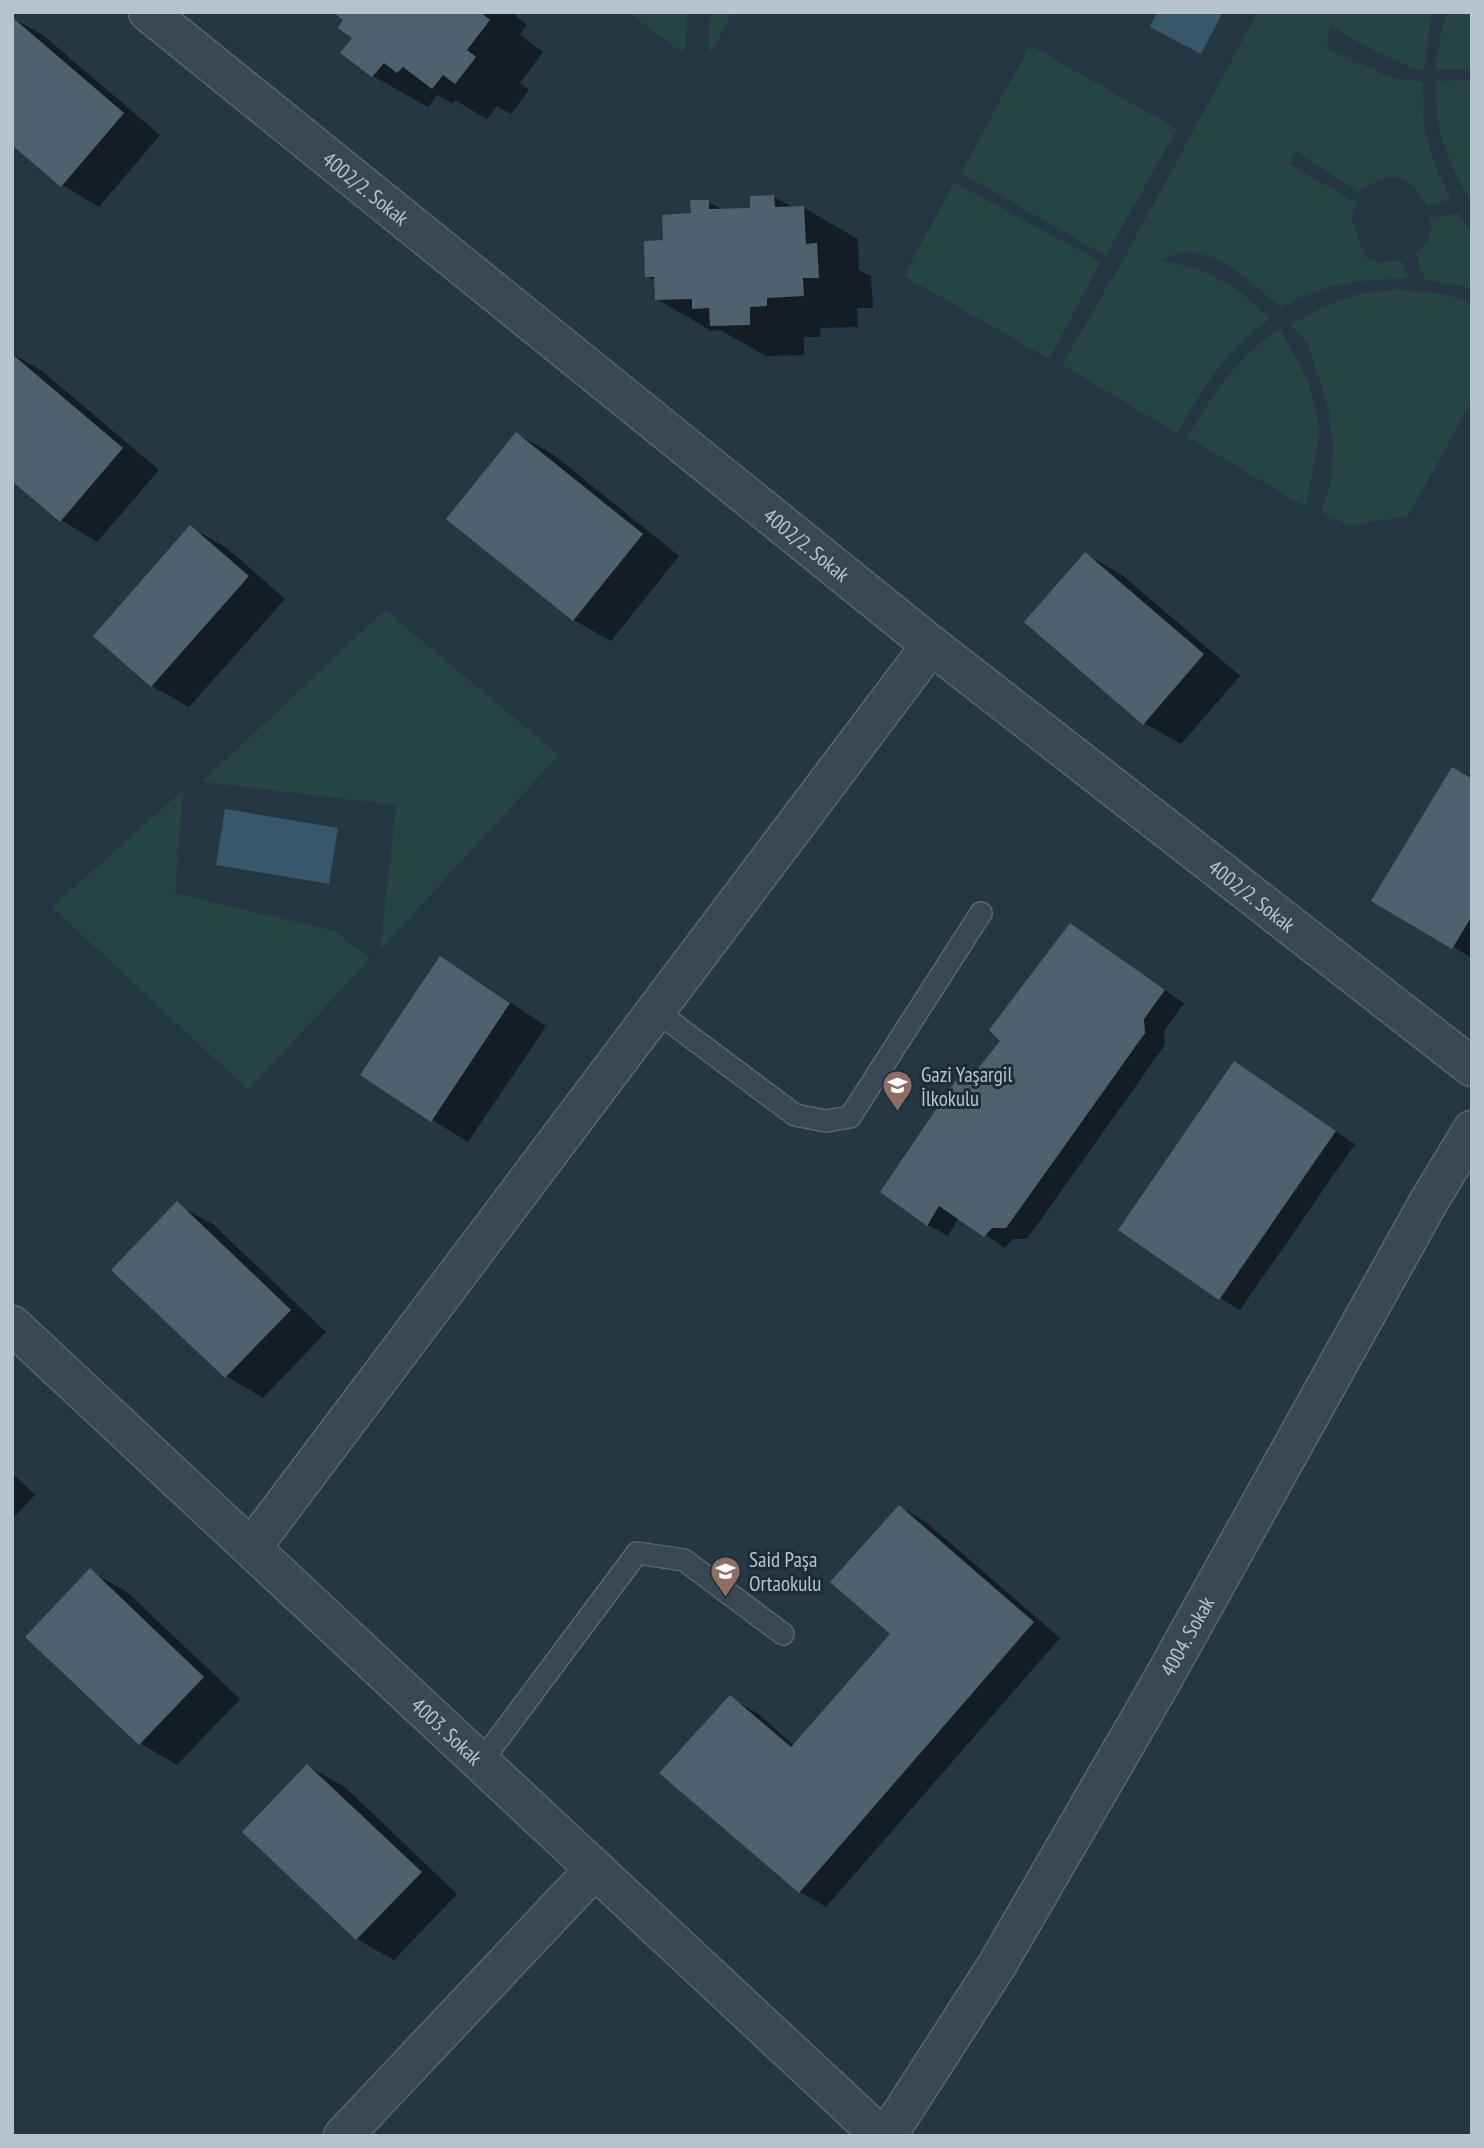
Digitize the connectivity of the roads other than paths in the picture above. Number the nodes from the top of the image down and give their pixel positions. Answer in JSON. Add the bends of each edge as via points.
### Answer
{"nodes":[{"id":1,"x":148,"y":12,"type":"edge"},
{"id":2,"x":931,"y":645,"type":"junction"},
{"id":3,"x":981,"y":913,"type":"dead end"},
{"id":4,"x":656,"y":1010,"type":"junction"},
{"id":5,"x":1472,"y":1067,"type":"edge"},
{"id":6,"x":1472,"y":1130,"type":"edge"},
{"id":7,"x":12,"y":1325,"type":"edge"},
{"id":8,"x":252,"y":1547,"type":"junction"},
{"id":9,"x":783,"y":1634,"type":"dead end"},
{"id":10,"x":481,"y":1762,"type":"junction"},
{"id":11,"x":595,"y":1869,"type":"junction"},
{"id":12,"x":343,"y":2136,"type":"edge"},
{"id":13,"x":881,"y":2136,"type":"edge"},
{"id":14,"x":887,"y":2136,"type":"edge"}],
"edges":[{"from":1,"to":2,"type":"street","name":"4002/2. Sokak"},
{"from":2,"to":4,"type":"street"},
{"from":2,"to":5,"type":"street","name":"4002/2. Sokak"},
{"from":3,"to":4,"type":"lane","via":[[849,1116],[826,1121],[795,1115]]},
{"from":4,"to":8,"type":"street"},
{"from":6,"to":14,"type":"street","name":"4004. Sokak","via":[[997,1965]]},
{"from":7,"to":8,"type":"street","name":"4003. Sokak"},
{"from":8,"to":10,"type":"street","name":"4003. Sokak"},
{"from":9,"to":10,"type":"lane","via":[[684,1560],[637,1553]]},
{"from":10,"to":11,"type":"street","name":"4003. Sokak"},
{"from":11,"to":12,"type":"street"},
{"from":11,"to":13,"type":"street","name":"4003. Sokak"}]}
